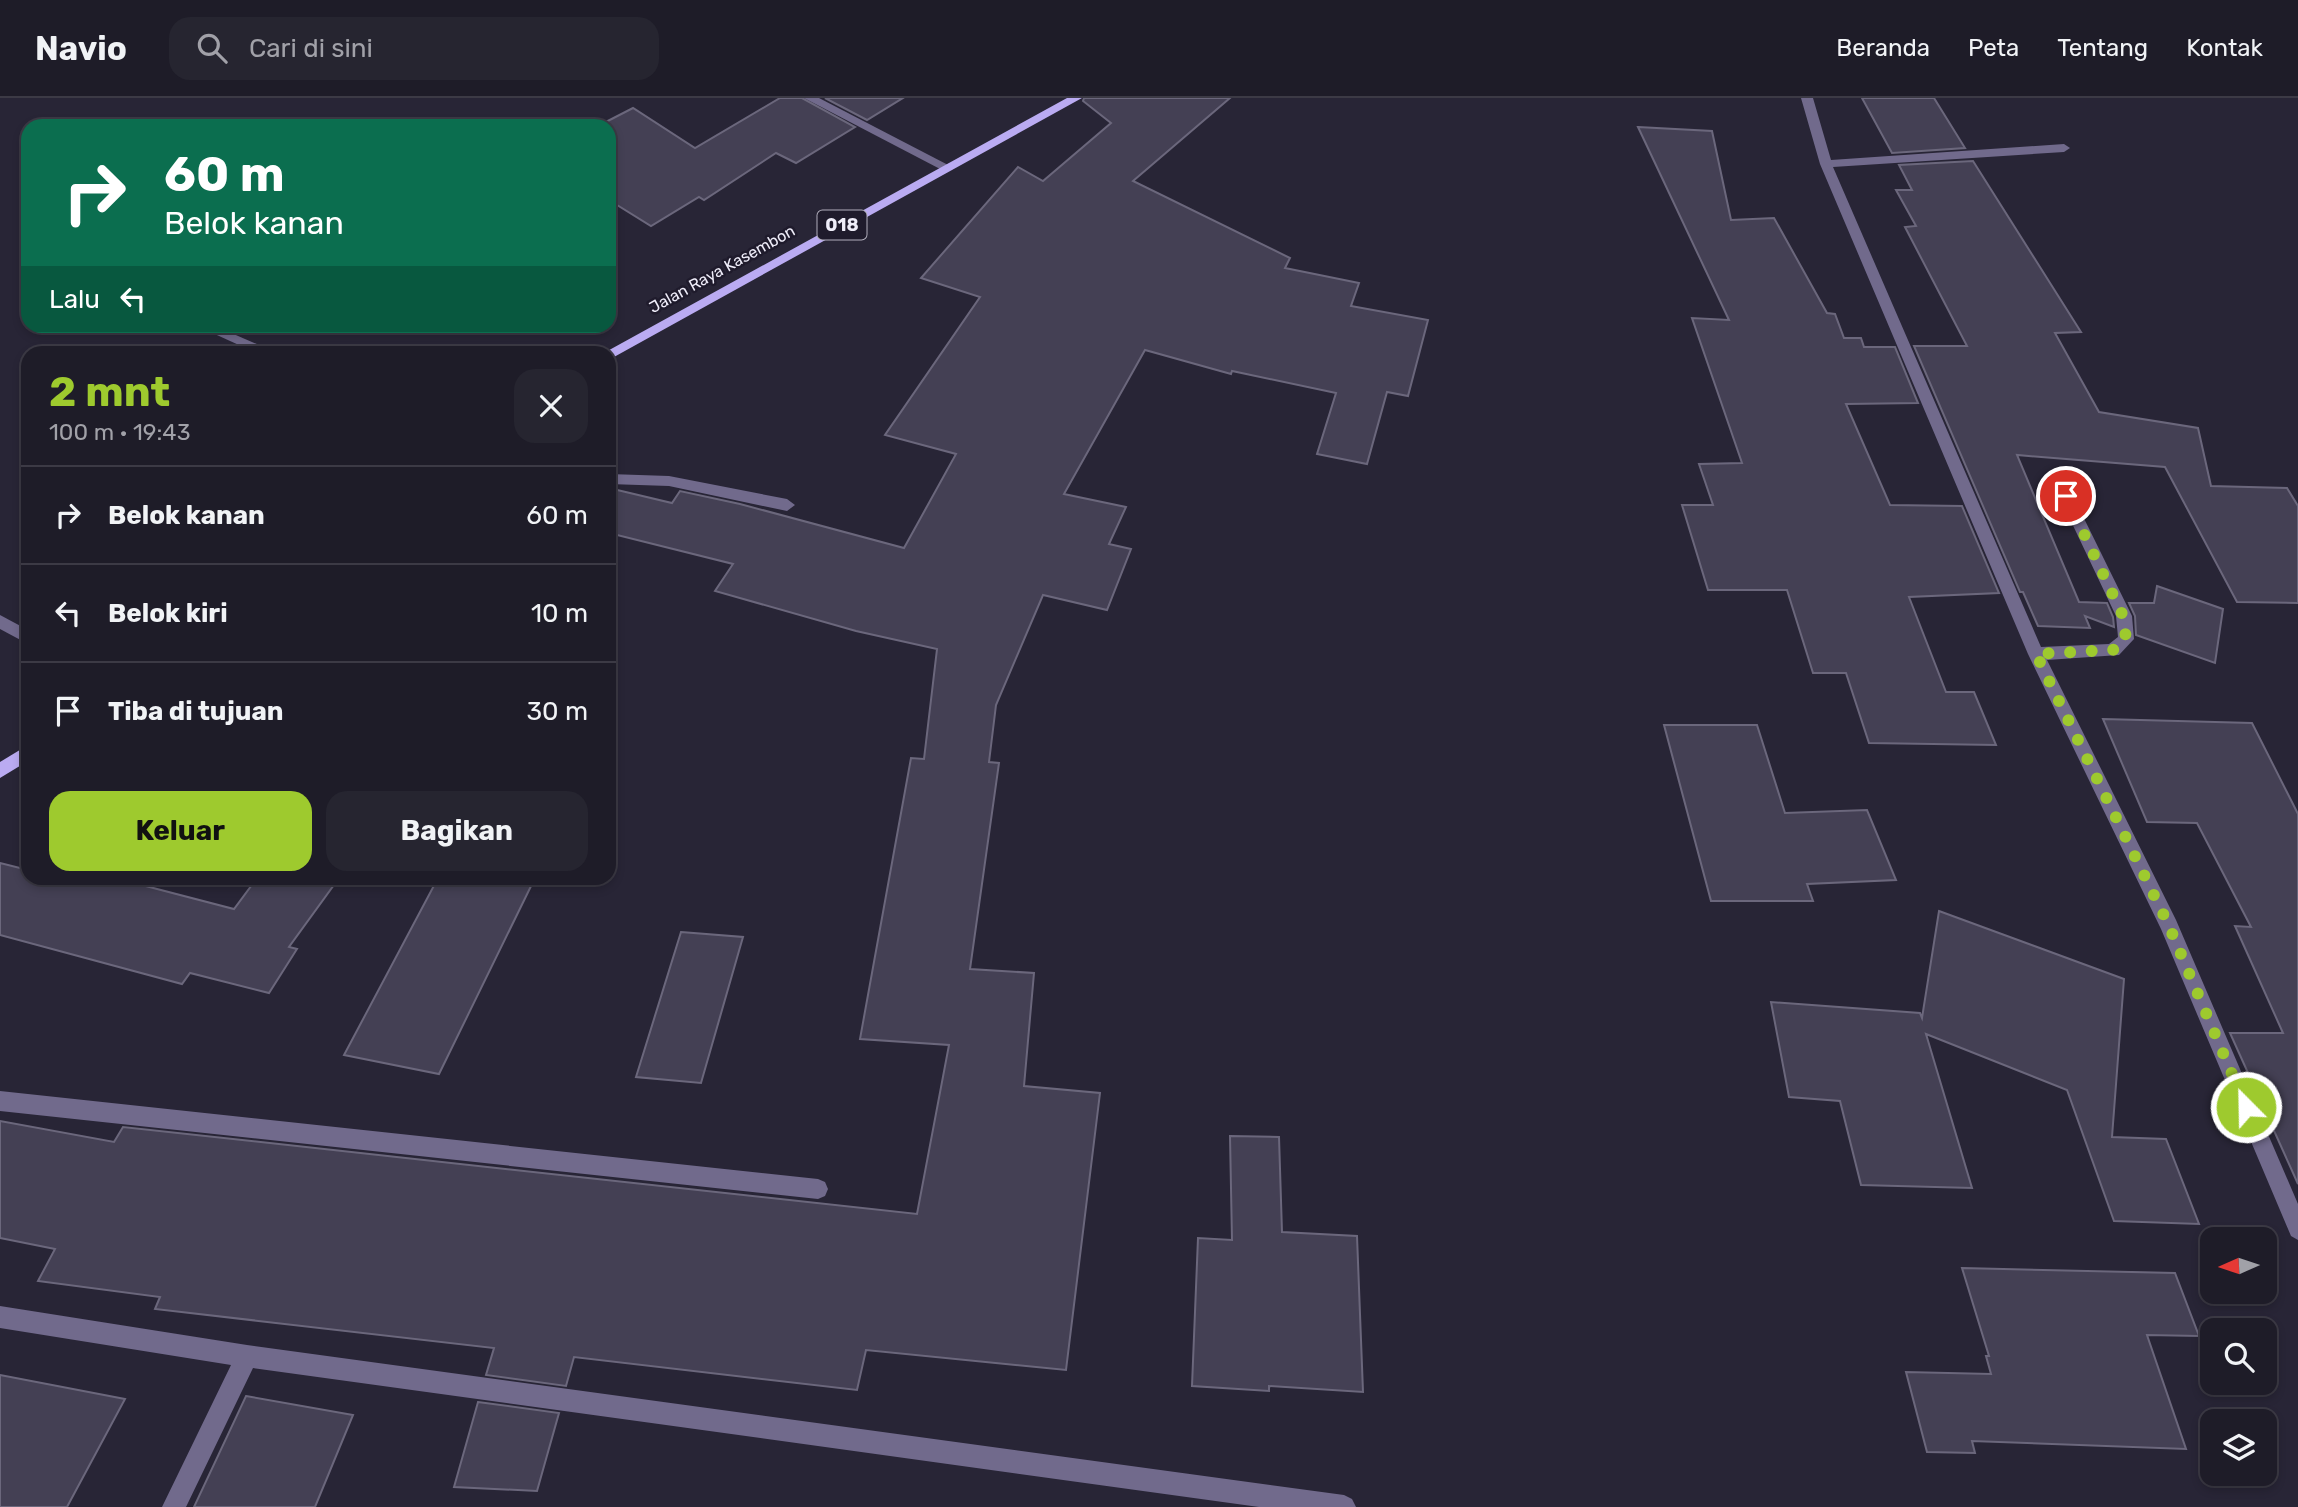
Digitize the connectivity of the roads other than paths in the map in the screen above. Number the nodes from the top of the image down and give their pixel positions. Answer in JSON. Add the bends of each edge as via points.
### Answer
{"nodes":[{"id":1,"x":810,"y":98,"type":"edge"},
{"id":2,"x":1076,"y":98,"type":"edge"},
{"id":3,"x":1807,"y":98,"type":"edge"},
{"id":4,"x":2064,"y":148,"type":"dead end"},
{"id":5,"x":1826,"y":163,"type":"junction"},
{"id":6,"x":946,"y":167,"type":"junction"},
{"id":7,"x":221,"y":333,"type":"edge"},
{"id":8,"x":253,"y":346,"type":"edge"},
{"id":9,"x":616,"y":350,"type":"edge"},
{"id":10,"x":616,"y":479,"type":"edge"},
{"id":11,"x":2066,"y":496,"type":"dead end"},
{"id":12,"x":788,"y":505,"type":"dead end"},
{"id":13,"x":0,"y":621,"type":"edge"},
{"id":14,"x":21,"y":634,"type":"edge"},
{"id":15,"x":2036,"y":654,"type":"junction"},
{"id":16,"x":21,"y":757,"type":"edge"},
{"id":17,"x":0,"y":771,"type":"edge"},
{"id":18,"x":0,"y":1101,"type":"edge"},
{"id":19,"x":818,"y":1189,"type":"dead end"},
{"id":20,"x":2298,"y":1229,"type":"edge"},
{"id":21,"x":0,"y":1317,"type":"edge"},
{"id":22,"x":247,"y":1356,"type":"junction"},
{"id":23,"x":174,"y":1507,"type":"edge"},
{"id":24,"x":1344,"y":1507,"type":"edge"}],
"edges":[{"from":1,"to":6,"type":"street"},
{"from":2,"to":6,"type":"main road","name":"Jalan Raya Kasembon","number":"018"},
{"from":3,"to":5,"type":"street"},
{"from":4,"to":5,"type":"street"},
{"from":5,"to":15,"type":"street"},
{"from":6,"to":9,"type":"main road","name":"Jalan Raya Kasembon","number":"018"},
{"from":7,"to":8,"type":"street"},
{"from":10,"to":12,"type":"street","via":[[669,481]]},
{"from":11,"to":15,"type":"street","via":[[2123,616],[2126,639],[2113,650]]},
{"from":13,"to":14,"type":"street"},
{"from":15,"to":20,"type":"street","via":[[2169,926]]},
{"from":16,"to":17,"type":"main road"},
{"from":18,"to":19,"type":"street"},
{"from":21,"to":22,"type":"street"},
{"from":22,"to":23,"type":"street"},
{"from":22,"to":24,"type":"street"}]}
